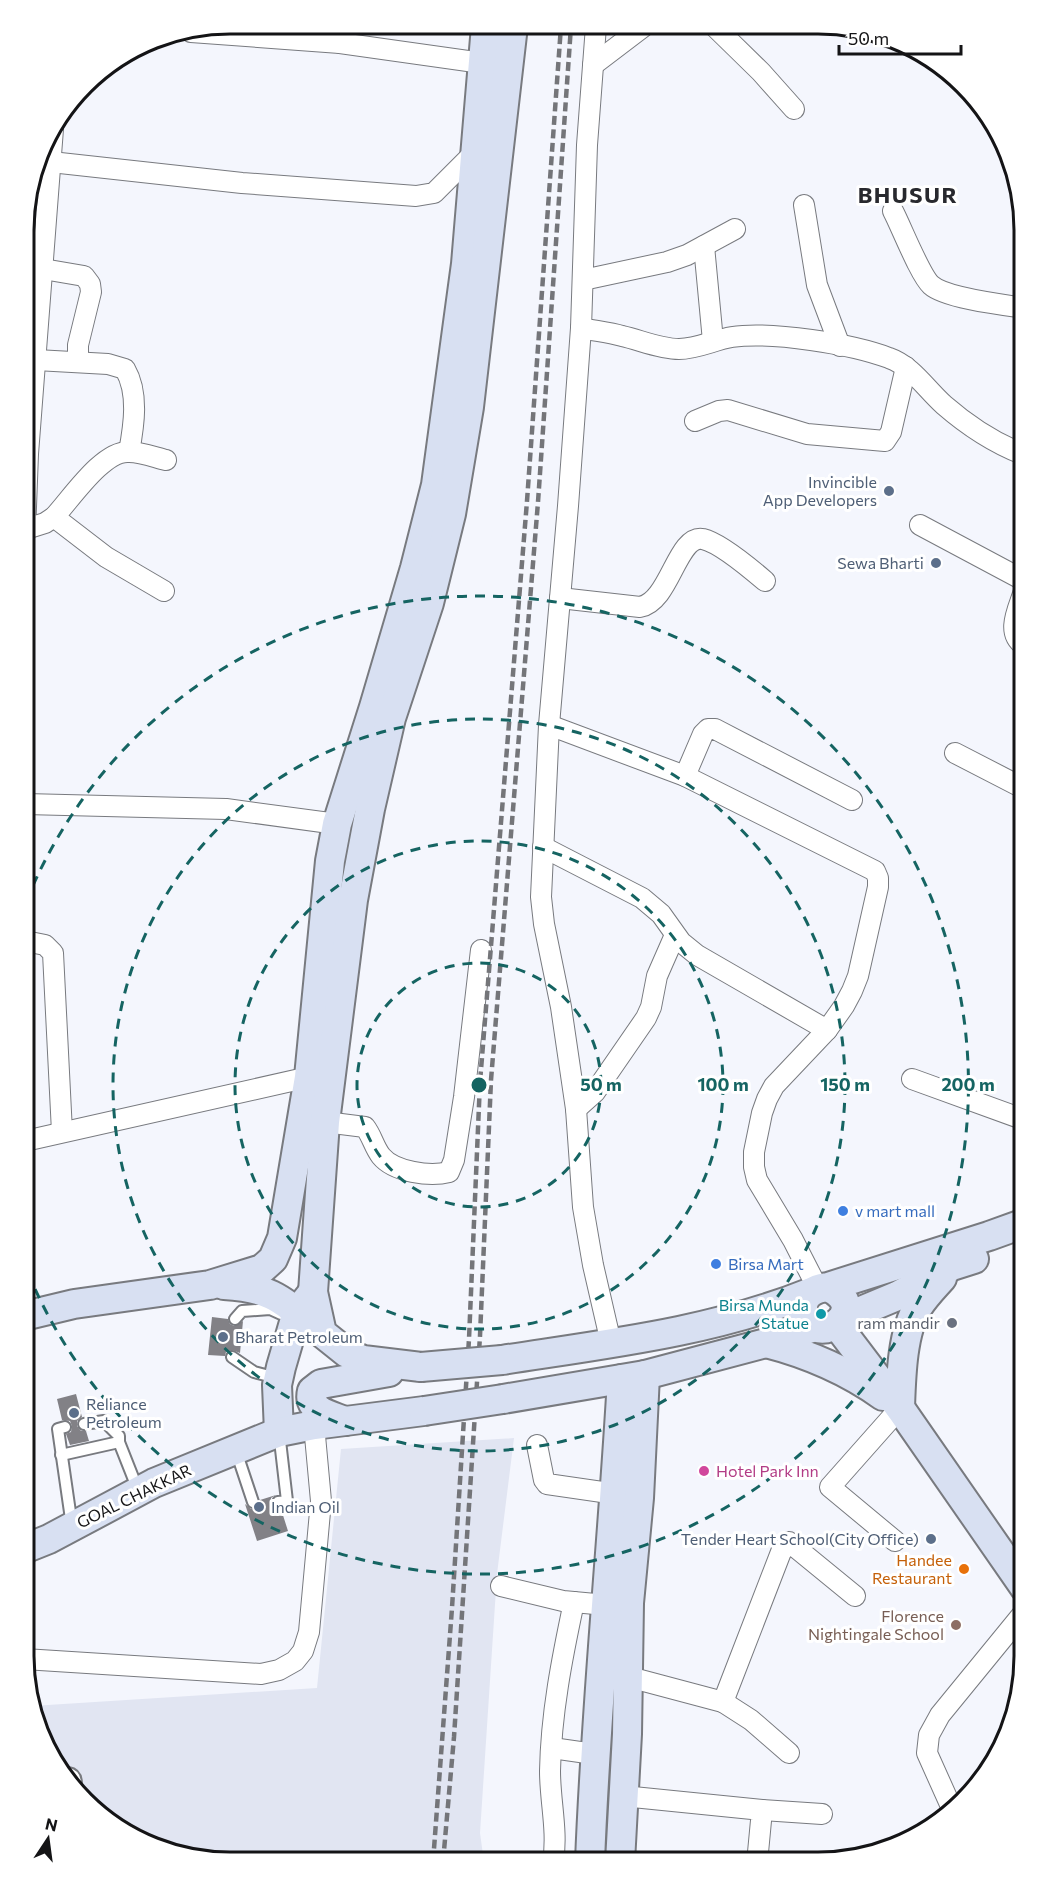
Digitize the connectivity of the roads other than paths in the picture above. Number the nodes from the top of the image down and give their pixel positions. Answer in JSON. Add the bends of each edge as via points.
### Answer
{"nodes":[{"id":1,"x":341,"y":34,"type":"edge"},
{"id":2,"x":595,"y":34,"type":"edge"},
{"id":3,"x":634,"y":34,"type":"edge"},
{"id":4,"x":722,"y":34,"type":"edge"},
{"id":5,"x":495,"y":39,"type":"edge"},
{"id":6,"x":593,"y":65,"type":"junction"},
{"id":7,"x":794,"y":109,"type":"dead end"},
{"id":8,"x":52,"y":150,"type":"edge"},
{"id":9,"x":474,"y":152,"type":"junction"},
{"id":10,"x":51,"y":162,"type":"junction"},
{"id":11,"x":804,"y":205,"type":"dead end"},
{"id":12,"x":893,"y":211,"type":"dead end"},
{"id":13,"x":735,"y":229,"type":"dead end"},
{"id":14,"x":704,"y":246,"type":"junction"},
{"id":15,"x":43,"y":269,"type":"junction"},
{"id":16,"x":583,"y":280,"type":"junction"},
{"id":17,"x":1015,"y":306,"type":"edge"},
{"id":18,"x":581,"y":328,"type":"junction"},
{"id":19,"x":713,"y":342,"type":"junction"},
{"id":20,"x":840,"y":346,"type":"junction"},
{"id":21,"x":36,"y":360,"type":"junction"},
{"id":22,"x":78,"y":361,"type":"junction"},
{"id":23,"x":906,"y":367,"type":"junction"},
{"id":24,"x":34,"y":381,"type":"edge"},
{"id":25,"x":695,"y":422,"type":"dead end"},
{"id":26,"x":1015,"y":451,"type":"edge"},
{"id":27,"x":129,"y":452,"type":"junction"},
{"id":28,"x":166,"y":460,"type":"dead end"},
{"id":29,"x":54,"y":517,"type":"junction"},
{"id":30,"x":920,"y":525,"type":"dead end"},
{"id":31,"x":34,"y":527,"type":"edge"},
{"id":32,"x":1015,"y":576,"type":"edge"},
{"id":33,"x":765,"y":581,"type":"dead end"},
{"id":34,"x":164,"y":591,"type":"dead end"},
{"id":35,"x":560,"y":598,"type":"junction"},
{"id":36,"x":549,"y":725,"type":"junction"},
{"id":37,"x":955,"y":753,"type":"dead end"},
{"id":38,"x":685,"y":776,"type":"junction"},
{"id":39,"x":1015,"y":784,"type":"edge"},
{"id":40,"x":852,"y":800,"type":"dead end"},
{"id":41,"x":34,"y":804,"type":"edge"},
{"id":42,"x":337,"y":824,"type":"junction"},
{"id":43,"x":543,"y":847,"type":"junction"},
{"id":44,"x":675,"y":935,"type":"junction"},
{"id":45,"x":34,"y":942,"type":"edge"},
{"id":46,"x":481,"y":950,"type":"dead end"},
{"id":47,"x":827,"y":1030,"type":"junction"},
{"id":48,"x":309,"y":1077,"type":"junction"},
{"id":49,"x":912,"y":1079,"type":"dead end"},
{"id":50,"x":576,"y":1109,"type":"junction"},
{"id":51,"x":1014,"y":1116,"type":"edge"},
{"id":52,"x":325,"y":1122,"type":"junction"},
{"id":53,"x":62,"y":1132,"type":"junction"},
{"id":54,"x":34,"y":1139,"type":"edge"},
{"id":55,"x":1014,"y":1227,"type":"edge"},
{"id":56,"x":1014,"y":1246,"type":"edge"},
{"id":57,"x":952,"y":1266,"type":"junction"},
{"id":58,"x":210,"y":1284,"type":"junction"},
{"id":59,"x":818,"y":1289,"type":"junction"},
{"id":60,"x":301,"y":1308,"type":"junction"},
{"id":61,"x":34,"y":1314,"type":"edge"},
{"id":62,"x":235,"y":1319,"type":"dead end"},
{"id":63,"x":832,"y":1324,"type":"junction"},
{"id":64,"x":611,"y":1342,"type":"junction"},
{"id":65,"x":766,"y":1343,"type":"junction"},
{"id":66,"x":232,"y":1357,"type":"dead end"},
{"id":67,"x":421,"y":1367,"type":"junction"},
{"id":68,"x":634,"y":1377,"type":"junction"},
{"id":69,"x":278,"y":1379,"type":"junction"},
{"id":70,"x":900,"y":1408,"type":"junction"},
{"id":71,"x":345,"y":1421,"type":"junction"},
{"id":72,"x":84,"y":1424,"type":"dead end"},
{"id":73,"x":314,"y":1425,"type":"junction"},
{"id":74,"x":65,"y":1427,"type":"dead end"},
{"id":75,"x":279,"y":1432,"type":"junction"},
{"id":76,"x":118,"y":1442,"type":"junction"},
{"id":77,"x":537,"y":1445,"type":"dead end"},
{"id":78,"x":235,"y":1450,"type":"junction"},
{"id":79,"x":61,"y":1455,"type":"junction"},
{"id":80,"x":138,"y":1490,"type":"junction"},
{"id":81,"x":616,"y":1494,"type":"junction"},
{"id":82,"x":253,"y":1502,"type":"dead end"},
{"id":83,"x":278,"y":1502,"type":"dead end"},
{"id":84,"x":42,"y":1537,"type":"edge"},
{"id":85,"x":895,"y":1542,"type":"dead end"},
{"id":86,"x":1014,"y":1574,"type":"edge"},
{"id":87,"x":501,"y":1586,"type":"dead end"},
{"id":88,"x":855,"y":1596,"type":"dead end"},
{"id":89,"x":574,"y":1602,"type":"junction"},
{"id":90,"x":606,"y":1605,"type":"junction"},
{"id":91,"x":1014,"y":1623,"type":"edge"},
{"id":92,"x":34,"y":1660,"type":"edge"},
{"id":93,"x":629,"y":1677,"type":"junction"},
{"id":94,"x":723,"y":1702,"type":"junction"},
{"id":95,"x":552,"y":1748,"type":"junction"},
{"id":96,"x":789,"y":1753,"type":"dead end"},
{"id":97,"x":593,"y":1768,"type":"junction"},
{"id":98,"x":624,"y":1791,"type":"junction"},
{"id":99,"x":949,"y":1802,"type":"edge"},
{"id":100,"x":762,"y":1810,"type":"junction"},
{"id":101,"x":822,"y":1814,"type":"dead end"},
{"id":102,"x":554,"y":1852,"type":"edge"},
{"id":103,"x":590,"y":1852,"type":"edge"},
{"id":104,"x":621,"y":1852,"type":"edge"},
{"id":105,"x":758,"y":1852,"type":"edge"}],
"edges":[{"from":1,"to":5,"type":"street"},
{"from":2,"to":6,"type":"street"},
{"from":3,"to":6,"type":"street"},
{"from":4,"to":7,"type":"street"},
{"from":5,"to":9,"type":"main road"},
{"from":5,"to":52,"type":"main road","via":[[469,408],[452,513],[429,603],[391,718],[370,809],[353,900]]},
{"from":6,"to":16,"type":"street"},
{"from":8,"to":10,"type":"street"},
{"from":9,"to":10,"type":"street","via":[[434,193],[416,196],[242,183]]},
{"from":9,"to":42,"type":"main road","via":[[466,264],[436,485],[415,568]]},
{"from":10,"to":15,"type":"street"},
{"from":11,"to":20,"type":"street","via":[[817,285]]},
{"from":12,"to":17,"type":"street","via":[[932,286],[948,293]]},
{"from":13,"to":14,"type":"street"},
{"from":14,"to":16,"type":"street","via":[[667,262]]},
{"from":14,"to":19,"type":"street"},
{"from":15,"to":21,"type":"street"},
{"from":15,"to":22,"type":"street","via":[[84,276],[90,284]]},
{"from":16,"to":18,"type":"street"},
{"from":18,"to":19,"type":"street","via":[[674,349]]},
{"from":18,"to":35,"type":"street"},
{"from":19,"to":20,"type":"street","via":[[734,336],[786,337]]},
{"from":20,"to":23,"type":"street","via":[[887,357]]},
{"from":21,"to":22,"type":"street"},
{"from":21,"to":24,"type":"street"},
{"from":22,"to":27,"type":"street","via":[[117,365],[127,371],[135,415]]},
{"from":23,"to":25,"type":"street","via":[[891,432],[885,441],[807,434],[728,410]]},
{"from":23,"to":26,"type":"street","via":[[962,418]]},
{"from":27,"to":28,"type":"street"},
{"from":27,"to":29,"type":"street","via":[[106,459]]},
{"from":29,"to":31,"type":"street"},
{"from":29,"to":34,"type":"street","via":[[106,557]]},
{"from":30,"to":32,"type":"street"},
{"from":33,"to":35,"type":"street","via":[[731,555],[700,539],[684,550],[663,588],[647,606]]},
{"from":35,"to":36,"type":"street"},
{"from":36,"to":38,"type":"street"},
{"from":36,"to":43,"type":"street"},
{"from":37,"to":39,"type":"street"},
{"from":38,"to":40,"type":"street","via":[[703,735],[708,729],[715,729]]},
{"from":38,"to":47,"type":"street","via":[[875,872],[878,887],[858,976]]},
{"from":41,"to":42,"type":"street","via":[[226,809]]},
{"from":42,"to":48,"type":"main road"},
{"from":43,"to":44,"type":"street","via":[[642,898],[661,914]]},
{"from":43,"to":50,"type":"street","via":[[544,924]]},
{"from":44,"to":47,"type":"street","via":[[697,955]]},
{"from":44,"to":50,"type":"street","via":[[657,976],[646,1018],[595,1092]]},
{"from":45,"to":53,"type":"street","via":[[45,945],[53,954]]},
{"from":46,"to":52,"type":"street","via":[[464,1097],[449,1172],[411,1172],[383,1158],[365,1126]]},
{"from":47,"to":59,"type":"street","via":[[774,1086],[762,1113],[754,1152],[757,1180]]},
{"from":48,"to":53,"type":"street"},
{"from":48,"to":58,"type":"main road","via":[[282,1238],[273,1259],[262,1269]]},
{"from":49,"to":51,"type":"street"},
{"from":50,"to":64,"type":"street","via":[[583,1207]]},
{"from":52,"to":60,"type":"main road"},
{"from":53,"to":54,"type":"street"},
{"from":55,"to":59,"type":"main road"},
{"from":56,"to":57,"type":"main road","name":"GOAL CHAKKAR"},
{"from":57,"to":63,"type":"main road","name":"GOAL CHAKKAR","via":[[897,1296]]},
{"from":57,"to":70,"type":"main road","via":[[917,1308],[908,1333]]},
{"from":58,"to":60,"type":"main road","via":[[253,1287]]},
{"from":58,"to":61,"type":"main road"},
{"from":59,"to":63,"type":"main road","via":[[804,1302],[803,1312],[807,1321]]},
{"from":59,"to":64,"type":"main road","via":[[769,1309]]},
{"from":60,"to":62,"type":"lane","via":[[242,1311]]},
{"from":60,"to":67,"type":"main road","via":[[322,1333],[347,1353],[363,1360]]},
{"from":60,"to":69,"type":"main road"},
{"from":63,"to":65,"type":"main road","name":"GOAL CHAKKAR"},
{"from":63,"to":70,"type":"main road"},
{"from":64,"to":67,"type":"main road","bridge":true,"via":[[502,1360]]},
{"from":65,"to":68,"type":"main road","name":"GOAL CHAKKAR"},
{"from":65,"to":70,"type":"main road","via":[[847,1373]]},
{"from":66,"to":69,"type":"lane","via":[[254,1372]]},
{"from":67,"to":71,"type":"main road","via":[[321,1384],[312,1391],[314,1407]]},
{"from":68,"to":71,"type":"main road","name":"GOAL CHAKKAR","bridge":true},
{"from":68,"to":81,"type":"main road"},
{"from":68,"to":93,"type":"main road","via":[[639,1498],[629,1603]]},
{"from":69,"to":75,"type":"main road"},
{"from":70,"to":85,"type":"street","via":[[830,1487]]},
{"from":70,"to":86,"type":"main road"},
{"from":71,"to":73,"type":"main road","name":"GOAL CHAKKAR"},
{"from":72,"to":76,"type":"lane","via":[[104,1421],[118,1436]]},
{"from":73,"to":75,"type":"main road","name":"GOAL CHAKKAR"},
{"from":73,"to":92,"type":"street","via":[[321,1501],[313,1603],[309,1632],[295,1661],[261,1674]]},
{"from":74,"to":79,"type":"lane","via":[[58,1429]]},
{"from":75,"to":78,"type":"main road","name":"GOAL CHAKKAR"},
{"from":75,"to":83,"type":"lane","via":[[287,1501]]},
{"from":76,"to":79,"type":"lane"},
{"from":76,"to":80,"type":"lane"},
{"from":77,"to":81,"type":"street","via":[[547,1484]]},
{"from":78,"to":80,"type":"main road","name":"GOAL CHAKKAR"},
{"from":78,"to":82,"type":"lane"},
{"from":79,"to":84,"type":"lane"},
{"from":80,"to":84,"type":"main road","name":"GOAL CHAKKAR"},
{"from":81,"to":90,"type":"main road"},
{"from":87,"to":89,"type":"street"},
{"from":88,"to":94,"type":"street","via":[[789,1542],[781,1551]]},
{"from":89,"to":90,"type":"street"},
{"from":89,"to":95,"type":"street","via":[[559,1668]]},
{"from":90,"to":97,"type":"main road"},
{"from":91,"to":99,"type":"street","via":[[940,1715],[929,1735],[927,1754]]},
{"from":93,"to":94,"type":"street"},
{"from":93,"to":98,"type":"main road"},
{"from":94,"to":96,"type":"street"},
{"from":95,"to":97,"type":"street"},
{"from":95,"to":102,"type":"street"},
{"from":97,"to":98,"type":"main road"},
{"from":97,"to":103,"type":"main road"},
{"from":98,"to":100,"type":"street"},
{"from":98,"to":104,"type":"main road"},
{"from":100,"to":101,"type":"street"},
{"from":100,"to":105,"type":"street"}]}
